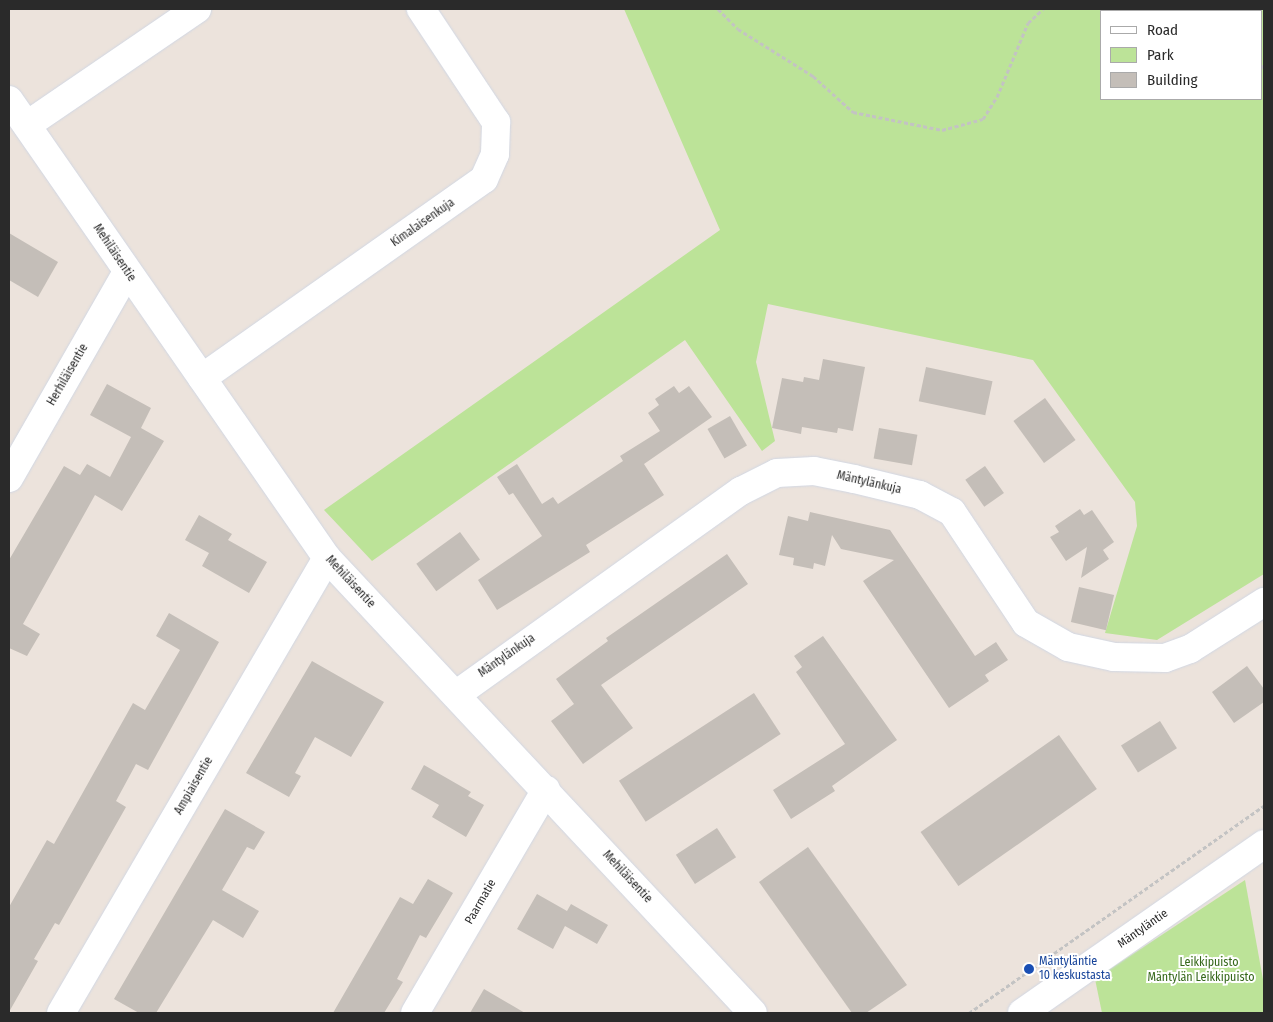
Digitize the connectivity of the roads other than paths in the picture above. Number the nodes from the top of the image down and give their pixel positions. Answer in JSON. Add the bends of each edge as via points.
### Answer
{"nodes":[{"id":1,"x":197,"y":9,"type":"edge"},
{"id":2,"x":422,"y":9,"type":"edge"},
{"id":3,"x":9,"y":100,"type":"edge"},
{"id":4,"x":27,"y":125,"type":"junction"},
{"id":5,"x":127,"y":272,"type":"junction"},
{"id":6,"x":202,"y":378,"type":"junction"},
{"id":7,"x":9,"y":478,"type":"edge"},
{"id":8,"x":327,"y":558,"type":"junction"},
{"id":9,"x":1264,"y":602,"type":"edge"},
{"id":10,"x":457,"y":694,"type":"junction"},
{"id":11,"x":546,"y":790,"type":"junction"},
{"id":12,"x":1264,"y":844,"type":"edge"},
{"id":13,"x":61,"y":1013,"type":"edge"},
{"id":14,"x":415,"y":1013,"type":"edge"},
{"id":15,"x":753,"y":1013,"type":"edge"},
{"id":16,"x":1022,"y":1013,"type":"edge"}],
"edges":[{"from":1,"to":4,"type":"street"},
{"from":2,"to":6,"type":"street","name":"Kimalaisenkuja","via":[[496,122],[495,154],[484,179]]},
{"from":3,"to":4,"type":"street","name":"Mehiläisentie"},
{"from":4,"to":5,"type":"street","name":"Mehiläisentie"},
{"from":5,"to":6,"type":"street","name":"Mehiläisentie"},
{"from":5,"to":7,"type":"street","name":"Herhiläisentie"},
{"from":6,"to":8,"type":"street","name":"Mehiläisentie"},
{"from":8,"to":10,"type":"street","name":"Mehiläisentie"},
{"from":8,"to":13,"type":"street","name":"Ampiaisentie"},
{"from":9,"to":10,"type":"street","name":"Mäntylänkuja","via":[[1190,649],[1165,658],[1114,657],[1068,647],[1026,622],[952,512],[920,495],[854,479],[814,471],[776,473],[741,491]]},
{"from":10,"to":11,"type":"street","name":"Mehiläisentie"},
{"from":11,"to":14,"type":"street","name":"Paarmatie"},
{"from":11,"to":15,"type":"street","name":"Mehiläisentie"},
{"from":12,"to":16,"type":"street","name":"Mäntyläntie"}]}
